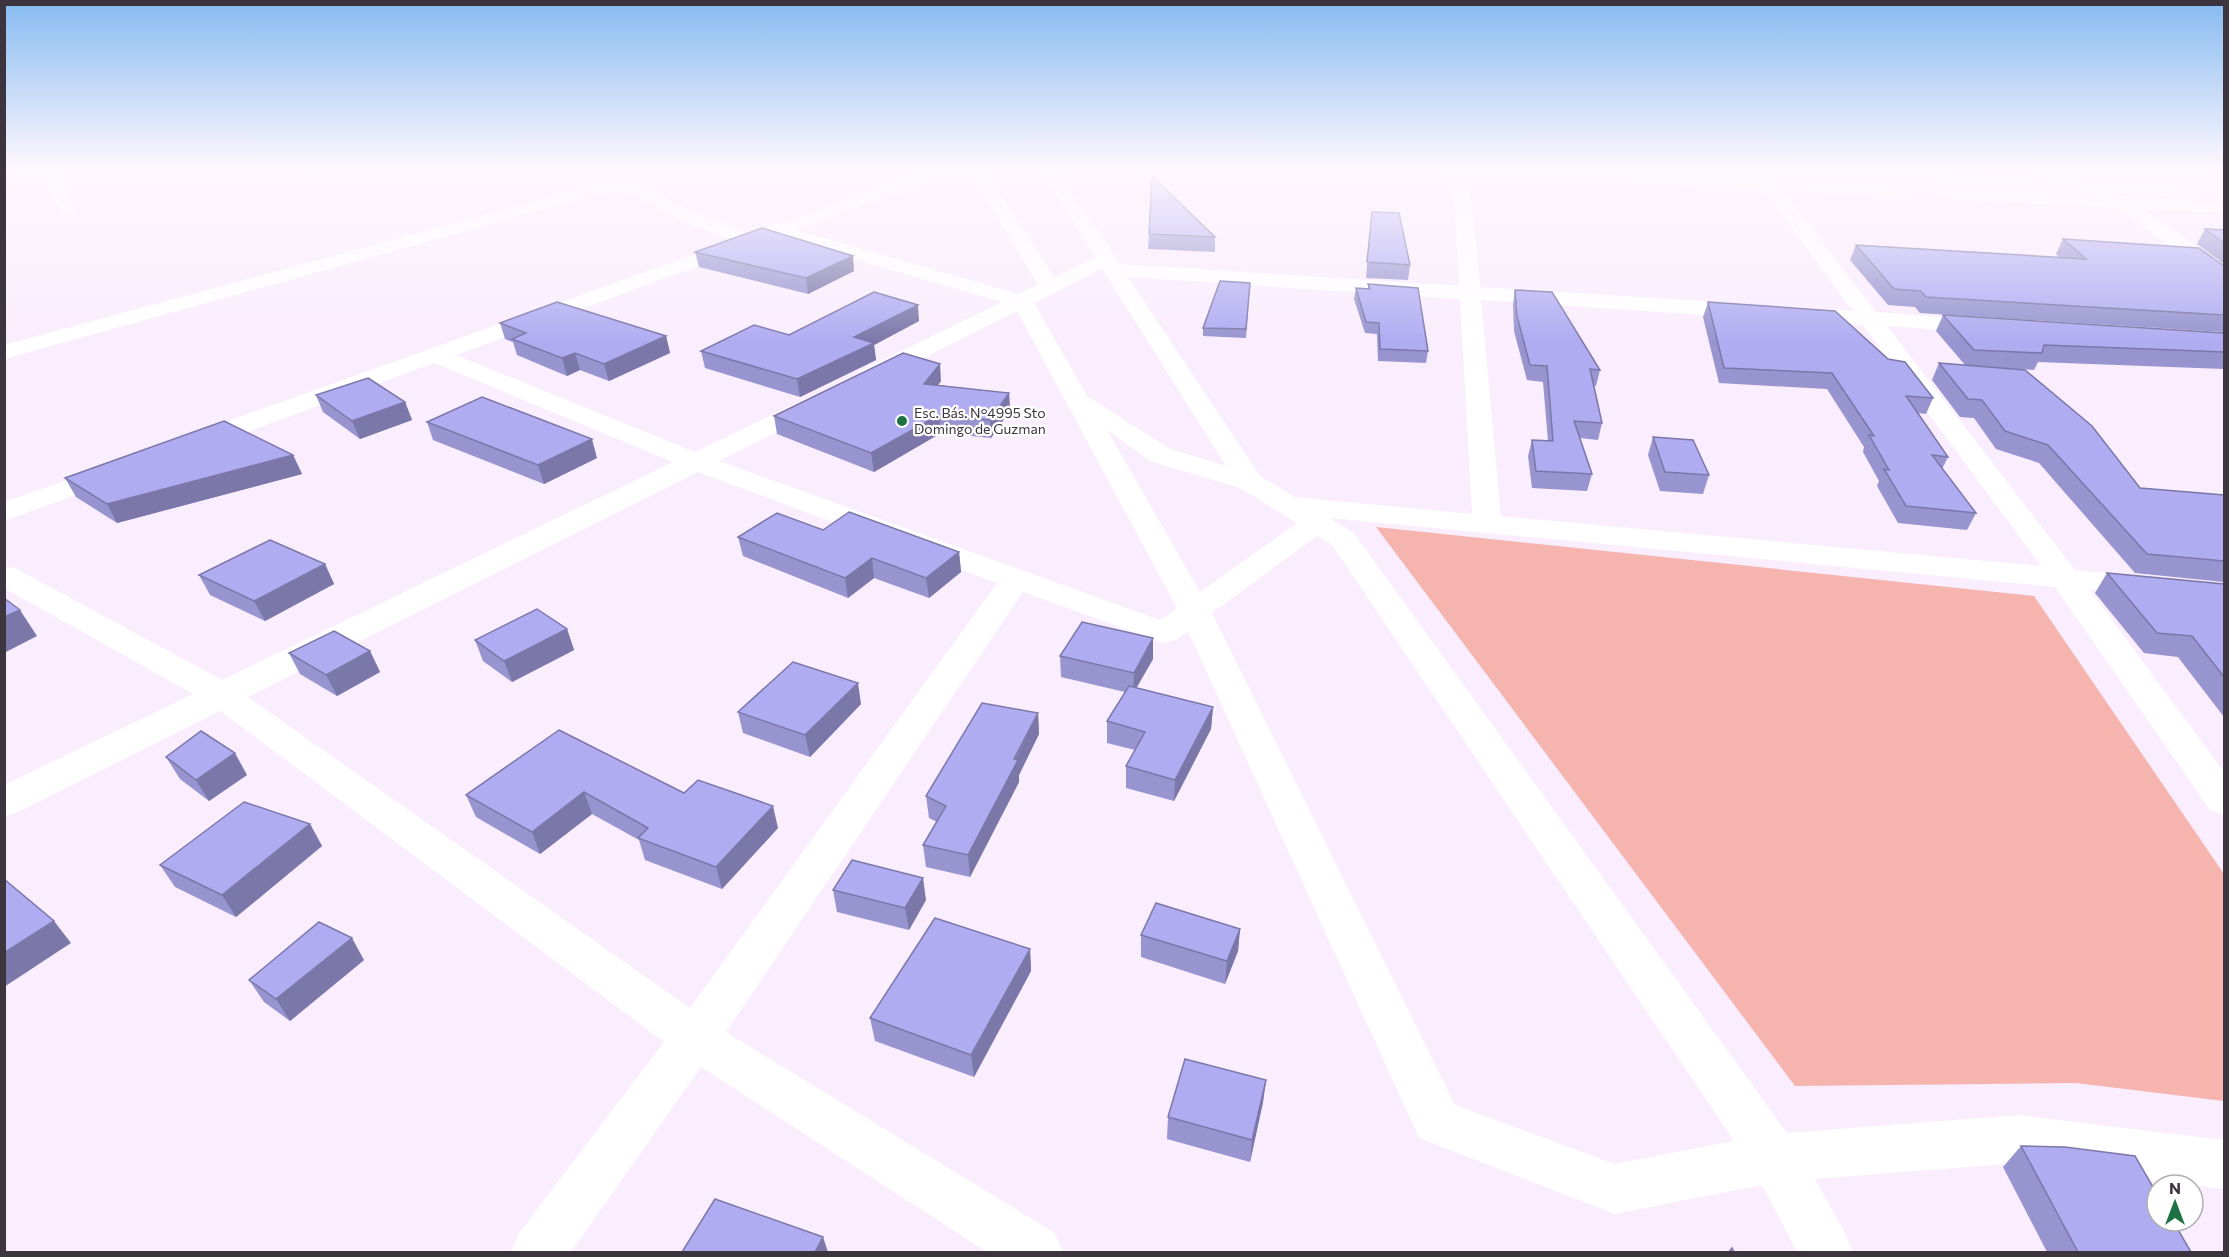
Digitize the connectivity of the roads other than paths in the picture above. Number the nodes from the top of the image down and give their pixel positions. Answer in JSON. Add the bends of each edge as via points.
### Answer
{"nodes":[{"id":1,"x":469,"y":225,"type":"edge"},
{"id":2,"x":710,"y":225,"type":"edge"},
{"id":3,"x":789,"y":225,"type":"edge"},
{"id":4,"x":1002,"y":225,"type":"edge"},
{"id":5,"x":1084,"y":225,"type":"edge"},
{"id":6,"x":1465,"y":225,"type":"edge"},
{"id":7,"x":1799,"y":225,"type":"edge"},
{"id":8,"x":2154,"y":225,"type":"edge"},
{"id":9,"x":774,"y":230,"type":"junction"},
{"id":10,"x":747,"y":240,"type":"junction"},
{"id":11,"x":1110,"y":265,"type":"junction"},
{"id":12,"x":2224,"y":275,"type":"edge"},
{"id":13,"x":1471,"y":293,"type":"junction"},
{"id":14,"x":1036,"y":294,"type":"junction"},
{"id":15,"x":1869,"y":319,"type":"junction"},
{"id":16,"x":2012,"y":328,"type":"edge"},
{"id":17,"x":4,"y":352,"type":"edge"},
{"id":18,"x":433,"y":354,"type":"junction"},
{"id":19,"x":1076,"y":398,"type":"junction"},
{"id":20,"x":170,"y":451,"type":"edge"},
{"id":21,"x":696,"y":462,"type":"junction"},
{"id":22,"x":136,"y":463,"type":"edge"},
{"id":23,"x":1250,"y":482,"type":"junction"},
{"id":24,"x":1288,"y":505,"type":"junction"},
{"id":25,"x":4,"y":512,"type":"edge"},
{"id":26,"x":1316,"y":522,"type":"junction"},
{"id":27,"x":1487,"y":524,"type":"junction"},
{"id":28,"x":4,"y":575,"type":"edge"},
{"id":29,"x":2065,"y":578,"type":"junction"},
{"id":30,"x":1016,"y":579,"type":"junction"},
{"id":31,"x":2224,"y":593,"type":"edge"},
{"id":32,"x":1195,"y":610,"type":"junction"},
{"id":33,"x":223,"y":696,"type":"junction"},
{"id":34,"x":2224,"y":800,"type":"edge"},
{"id":35,"x":4,"y":802,"type":"edge"},
{"id":36,"x":695,"y":1038,"type":"junction"},
{"id":37,"x":1775,"y":1158,"type":"junction"},
{"id":38,"x":2224,"y":1165,"type":"edge"},
{"id":39,"x":538,"y":1252,"type":"edge"},
{"id":40,"x":1036,"y":1252,"type":"edge"},
{"id":41,"x":1826,"y":1252,"type":"edge"}],
"edges":[{"from":1,"to":17,"type":"main road"},
{"from":2,"to":10,"type":"main road"},
{"from":3,"to":9,"type":"main road"},
{"from":4,"to":14,"type":"main road"},
{"from":5,"to":11,"type":"main road"},
{"from":6,"to":13,"type":"main road"},
{"from":7,"to":15,"type":"main road"},
{"from":8,"to":12,"type":"main road"},
{"from":9,"to":10,"type":"main road"},
{"from":9,"to":14,"type":"main road"},
{"from":10,"to":18,"type":"main road"},
{"from":11,"to":13,"type":"main road"},
{"from":11,"to":14,"type":"main road"},
{"from":11,"to":23,"type":"main road"},
{"from":13,"to":15,"type":"main road"},
{"from":13,"to":27,"type":"main road"},
{"from":14,"to":19,"type":"main road"},
{"from":14,"to":21,"type":"main road"},
{"from":15,"to":16,"type":"main road"},
{"from":15,"to":29,"type":"main road"},
{"from":18,"to":20,"type":"main road"},
{"from":18,"to":21,"type":"main road"},
{"from":19,"to":23,"type":"main road","via":[[1160,455]]},
{"from":19,"to":32,"type":"main road"},
{"from":21,"to":30,"type":"main road"},
{"from":21,"to":33,"type":"main road"},
{"from":22,"to":25,"type":"main road"},
{"from":23,"to":24,"type":"main road"},
{"from":24,"to":26,"type":"main road"},
{"from":24,"to":27,"type":"main road"},
{"from":26,"to":32,"type":"main road"},
{"from":26,"to":37,"type":"main road","via":[[1343,539]]},
{"from":27,"to":29,"type":"main road"},
{"from":28,"to":33,"type":"main road"},
{"from":29,"to":31,"type":"main road"},
{"from":29,"to":34,"type":"main road"},
{"from":30,"to":32,"type":"main road","via":[[1164,633]]},
{"from":30,"to":36,"type":"main road"},
{"from":32,"to":37,"type":"main road","via":[[1437,1122],[1615,1189]]},
{"from":33,"to":35,"type":"main road"},
{"from":33,"to":36,"type":"main road"},
{"from":36,"to":39,"type":"main road"},
{"from":36,"to":40,"type":"main road"},
{"from":37,"to":38,"type":"main road","via":[[2018,1139]]},
{"from":37,"to":41,"type":"main road"}]}
